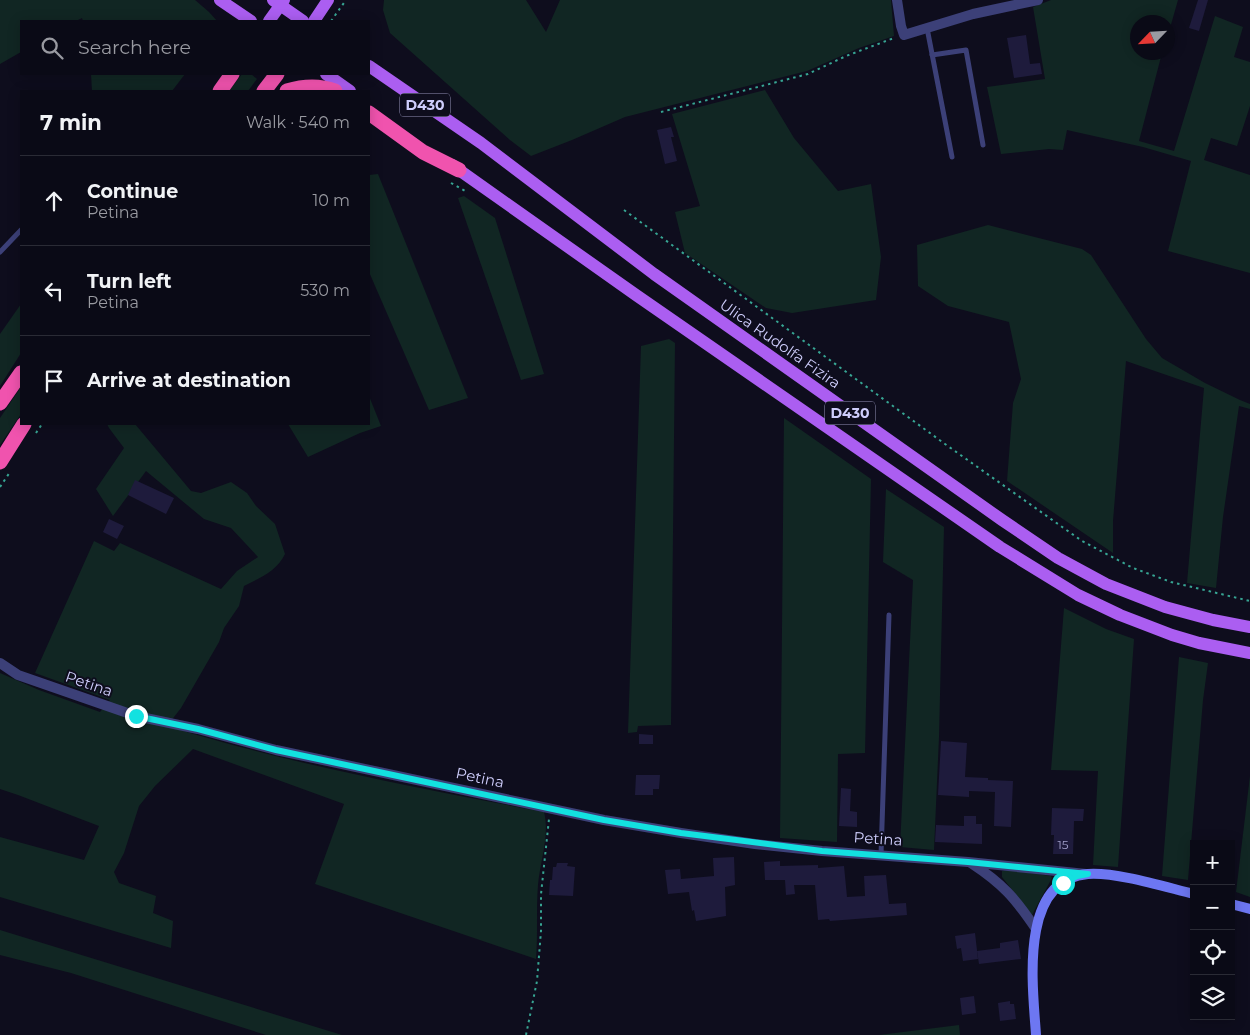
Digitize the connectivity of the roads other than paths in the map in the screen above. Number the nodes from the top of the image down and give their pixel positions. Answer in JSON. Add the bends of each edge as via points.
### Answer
{"nodes":[{"id":1,"x":220,"y":0,"type":"edge"},
{"id":2,"x":328,"y":0,"type":"edge"},
{"id":3,"x":897,"y":0,"type":"edge"},
{"id":4,"x":1038,"y":0,"type":"edge"},
{"id":5,"x":279,"y":2,"type":"edge"},
{"id":6,"x":250,"y":20,"type":"edge"},
{"id":7,"x":270,"y":20,"type":"edge"},
{"id":8,"x":302,"y":20,"type":"edge"},
{"id":9,"x":315,"y":20,"type":"edge"},
{"id":10,"x":927,"y":28,"type":"junction"},
{"id":11,"x":932,"y":55,"type":"junction"},
{"id":12,"x":370,"y":67,"type":"edge"},
{"id":13,"x":231,"y":75,"type":"edge"},
{"id":14,"x":276,"y":75,"type":"edge"},
{"id":15,"x":327,"y":75,"type":"edge"},
{"id":16,"x":221,"y":90,"type":"edge"},
{"id":17,"x":265,"y":90,"type":"edge"},
{"id":18,"x":291,"y":90,"type":"edge"},
{"id":19,"x":330,"y":90,"type":"edge"},
{"id":20,"x":349,"y":90,"type":"edge"},
{"id":21,"x":370,"y":106,"type":"edge"},
{"id":22,"x":370,"y":114,"type":"edge"},
{"id":23,"x":983,"y":145,"type":"dead end"},
{"id":24,"x":952,"y":157,"type":"dead end"},
{"id":25,"x":459,"y":170,"type":"junction"},
{"id":26,"x":20,"y":231,"type":"edge"},
{"id":27,"x":0,"y":252,"type":"edge"},
{"id":28,"x":20,"y":374,"type":"edge"},
{"id":29,"x":0,"y":403,"type":"edge"},
{"id":30,"x":23,"y":425,"type":"edge"},
{"id":31,"x":0,"y":462,"type":"edge"},
{"id":32,"x":889,"y":615,"type":"dead end"},
{"id":33,"x":1250,"y":627,"type":"edge"},
{"id":34,"x":1250,"y":653,"type":"edge"},
{"id":35,"x":0,"y":663,"type":"edge"},
{"id":36,"x":881,"y":855,"type":"junction"},
{"id":37,"x":968,"y":862,"type":"junction"},
{"id":38,"x":1088,"y":874,"type":"junction"},
{"id":39,"x":1190,"y":893,"type":"edge"},
{"id":40,"x":1235,"y":905,"type":"edge"},
{"id":41,"x":1250,"y":910,"type":"edge"},
{"id":42,"x":1036,"y":929,"type":"junction"},
{"id":43,"x":1036,"y":1035,"type":"edge"}],
"edges":[{"from":1,"to":6,"type":"main road"},
{"from":2,"to":9,"type":"main road"},
{"from":3,"to":10,"type":"street","via":[[904,35]]},
{"from":4,"to":10,"type":"street"},
{"from":5,"to":7,"type":"main road"},
{"from":5,"to":8,"type":"main road"},
{"from":10,"to":11,"type":"lane"},
{"from":11,"to":23,"type":"lane","via":[[966,50]]},
{"from":11,"to":24,"type":"lane"},
{"from":12,"to":33,"type":"main road","name":"Ulica Rudolfa Fizira","number":"D430","via":[[480,143],[654,274],[1058,558],[1106,584],[1165,607]]},
{"from":13,"to":16,"type":"highway"},
{"from":14,"to":17,"type":"highway"},
{"from":15,"to":20,"type":"main road"},
{"from":18,"to":19,"type":"highway","via":[[304,87]]},
{"from":21,"to":25,"type":"main road","number":"D430"},
{"from":22,"to":25,"type":"highway","via":[[423,152]]},
{"from":25,"to":34,"type":"main road","number":"D430","via":[[1000,547],[1062,586],[1120,615],[1172,635]]},
{"from":26,"to":27,"type":"lane"},
{"from":28,"to":29,"type":"highway"},
{"from":30,"to":31,"type":"highway"},
{"from":32,"to":36,"type":"lane"},
{"from":35,"to":36,"type":"street","name":"Petina","via":[[18,675],[136,716],[276,750],[552,809],[700,836]]},
{"from":36,"to":37,"type":"street","name":"Petina"},
{"from":37,"to":38,"type":"street","name":"Petina"},
{"from":37,"to":42,"type":"street","name":"Petina","via":[[994,878],[1010,893]]},
{"from":38,"to":39,"type":"street","name":"Petina"},
{"from":38,"to":42,"type":"street","name":"Petina","via":[[1068,880],[1051,894]]},
{"from":40,"to":41,"type":"street"},
{"from":42,"to":43,"type":"street","name":"Petina","via":[[1032,961]]}]}
